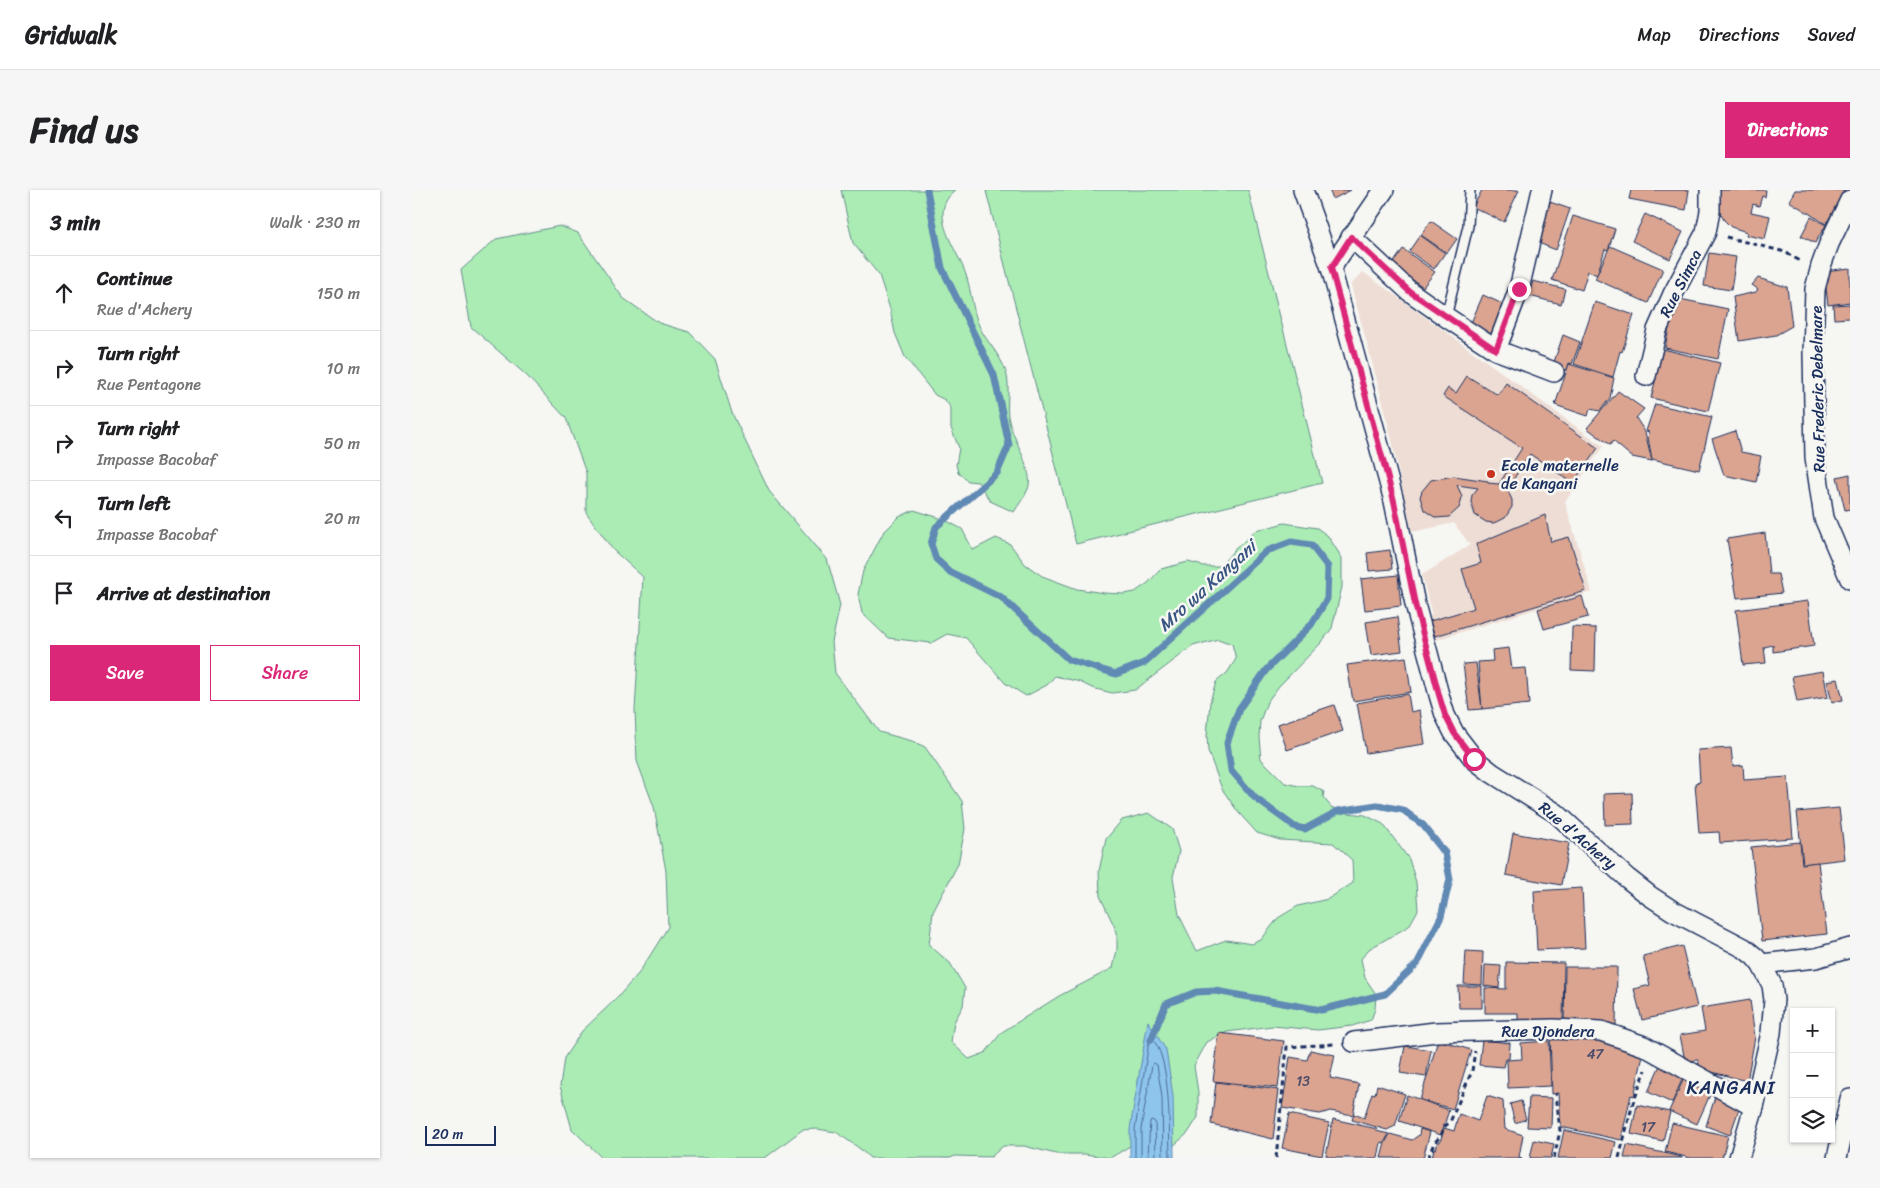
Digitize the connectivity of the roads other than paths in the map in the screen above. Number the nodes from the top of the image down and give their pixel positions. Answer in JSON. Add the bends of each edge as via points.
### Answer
{"nodes":[{"id":1,"x":1304,"y":190,"type":"edge"},
{"id":2,"x":1384,"y":190,"type":"edge"},
{"id":3,"x":1470,"y":190,"type":"edge"},
{"id":4,"x":1542,"y":190,"type":"edge"},
{"id":5,"x":1710,"y":190,"type":"edge"},
{"id":6,"x":1850,"y":200,"type":"edge"},
{"id":7,"x":1351,"y":237,"type":"junction"},
{"id":8,"x":1331,"y":268,"type":"junction"},
{"id":9,"x":1446,"y":317,"type":"junction"},
{"id":10,"x":1496,"y":350,"type":"junction"},
{"id":11,"x":1554,"y":372,"type":"dead end"},
{"id":12,"x":1646,"y":376,"type":"dead end"},
{"id":13,"x":1850,"y":579,"type":"edge"},
{"id":14,"x":1850,"y":948,"type":"edge"},
{"id":15,"x":1761,"y":964,"type":"junction"},
{"id":16,"x":1354,"y":1042,"type":"road end"},
{"id":17,"x":1850,"y":1099,"type":"edge"},
{"id":18,"x":1754,"y":1107,"type":"junction"},
{"id":19,"x":1739,"y":1158,"type":"edge"},
{"id":20,"x":1837,"y":1158,"type":"edge"}],
"edges":[{"from":1,"to":8,"type":"street","name":"Rue d'Achery"},
{"from":2,"to":7,"type":"street"},
{"from":3,"to":9,"type":"lane","via":[[1468,226]]},
{"from":4,"to":10,"type":"street","via":[[1519,289]]},
{"from":5,"to":12,"type":"street","name":"Rue Simca","via":[[1706,232],[1661,321]]},
{"from":6,"to":13,"type":"street","name":"Rue Frederic Debelmare","via":[[1829,244],[1815,288],[1813,353],[1815,457],[1824,518]]},
{"from":7,"to":8,"type":"street"},
{"from":7,"to":9,"type":"street","via":[[1409,291]]},
{"from":8,"to":15,"type":"street","name":"Rue d'Achery","via":[[1394,501],[1417,613],[1445,715],[1454,733],[1474,759],[1492,774],[1556,813],[1626,878],[1672,911],[1744,948]]},
{"from":9,"to":10,"type":"street"},
{"from":10,"to":11,"type":"street"},
{"from":14,"to":15,"type":"street","via":[[1816,958]]},
{"from":15,"to":18,"type":"street","name":"Rue d'Achery","via":[[1772,985],[1774,1016]]},
{"from":16,"to":18,"type":"street","name":"Rue Djondera","via":[[1436,1032],[1601,1030],[1654,1051]]},
{"from":17,"to":20,"type":"street"},
{"from":18,"to":19,"type":"street","name":"Rue d'Achery"}]}
